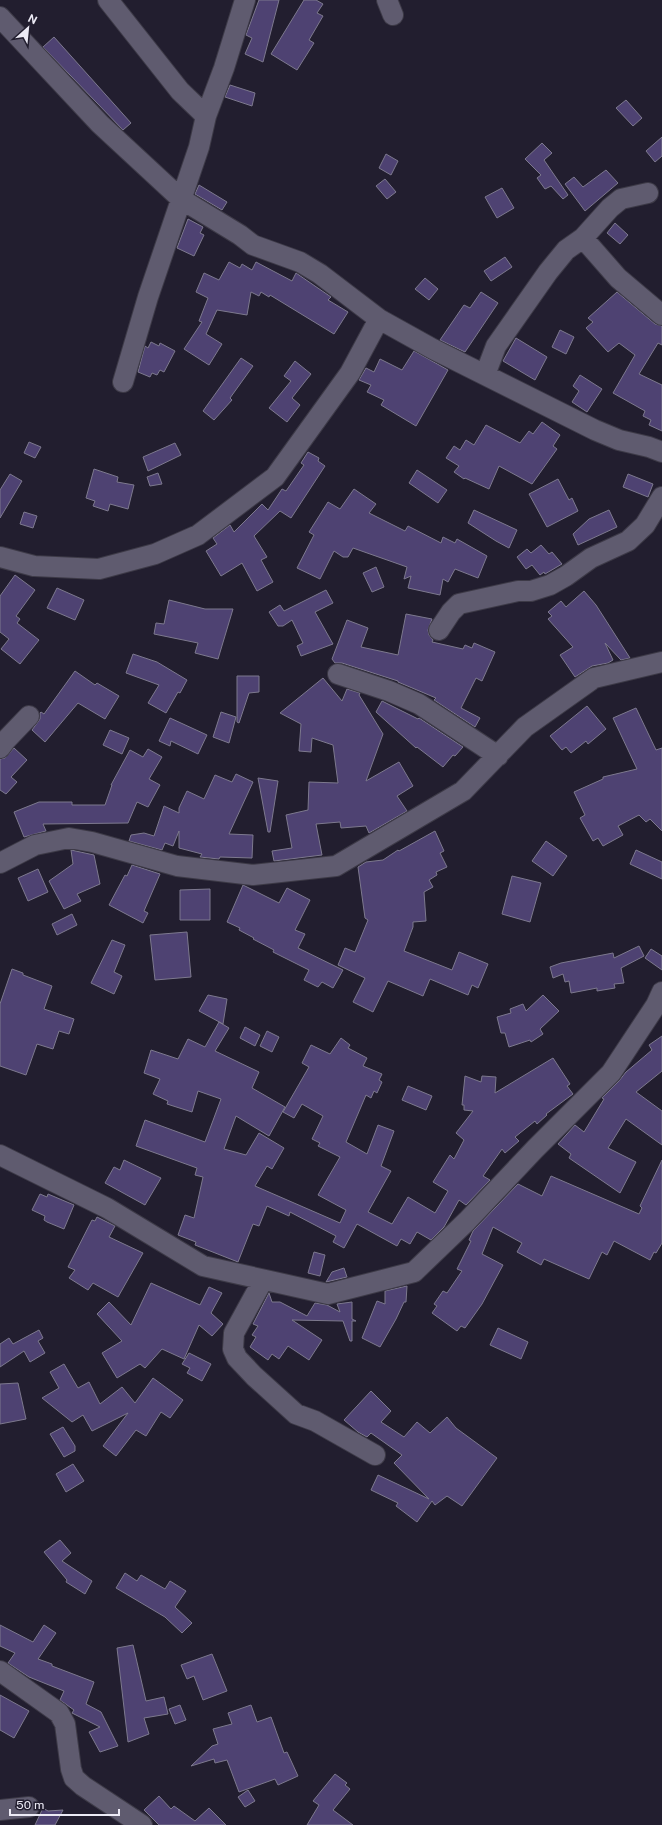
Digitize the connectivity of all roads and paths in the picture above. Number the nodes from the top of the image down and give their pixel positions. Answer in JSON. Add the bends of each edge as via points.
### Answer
{"nodes":[{"id":1,"x":108,"y":0,"type":"edge"},
{"id":2,"x":245,"y":0,"type":"edge"},
{"id":3,"x":0,"y":17,"type":"edge"},
{"id":4,"x":206,"y":116,"type":"junction"},
{"id":5,"x":648,"y":194,"type":"dead end"},
{"id":6,"x":181,"y":199,"type":"junction"},
{"id":7,"x":583,"y":238,"type":"junction"},
{"id":8,"x":662,"y":315,"type":"edge"},
{"id":9,"x":379,"y":319,"type":"junction"},
{"id":10,"x":485,"y":375,"type":"junction"},
{"id":11,"x":123,"y":382,"type":"dead end"},
{"id":12,"x":662,"y":452,"type":"edge"},
{"id":13,"x":662,"y":497,"type":"edge"},
{"id":14,"x":0,"y":557,"type":"edge"},
{"id":15,"x":439,"y":630,"type":"dead end"},
{"id":16,"x":662,"y":662,"type":"edge"},
{"id":17,"x":338,"y":674,"type":"dead end"},
{"id":18,"x":29,"y":716,"type":"dead end"},
{"id":19,"x":0,"y":748,"type":"edge"},
{"id":20,"x":498,"y":756,"type":"junction"},
{"id":21,"x":0,"y":863,"type":"edge"},
{"id":22,"x":662,"y":992,"type":"edge"},
{"id":23,"x":0,"y":1155,"type":"edge"},
{"id":24,"x":263,"y":1280,"type":"junction"},
{"id":25,"x":375,"y":1455,"type":"dead end"},
{"id":26,"x":0,"y":1671,"type":"edge"},
{"id":27,"x":29,"y":1807,"type":"dead end"},
{"id":28,"x":0,"y":1810,"type":"edge"},
{"id":29,"x":142,"y":1825,"type":"edge"}],
"edges":[{"from":1,"to":4,"type":"street","via":[[180,91]]},
{"from":2,"to":4,"type":"street"},
{"from":3,"to":6,"type":"street","via":[[100,124]]},
{"from":4,"to":6,"type":"street","via":[[199,147]]},
{"from":5,"to":7,"type":"street","via":[[621,199]]},
{"from":6,"to":9,"type":"street","via":[[253,245],[300,262],[320,274]]},
{"from":6,"to":11,"type":"street"},
{"from":7,"to":8,"type":"street","via":[[618,278]]},
{"from":7,"to":10,"type":"street","via":[[566,250],[539,284],[496,346]]},
{"from":9,"to":10,"type":"street"},
{"from":9,"to":14,"type":"street","via":[[350,373],[275,477],[198,535],[155,554],[99,569],[34,566]]},
{"from":10,"to":12,"type":"street","via":[[594,430]]},
{"from":13,"to":15,"type":"street","via":[[645,525],[628,541],[591,558],[550,585],[460,604]]},
{"from":16,"to":20,"type":"street","via":[[594,678],[525,727]]},
{"from":17,"to":20,"type":"street","via":[[419,704]]},
{"from":18,"to":19,"type":"street"},
{"from":20,"to":21,"type":"street","via":[[463,791],[336,866],[253,875],[178,866],[92,842],[68,838],[35,845]]},
{"from":22,"to":24,"type":"street","via":[[611,1073],[414,1272],[328,1294]]},
{"from":23,"to":24,"type":"street","via":[[108,1208],[203,1266]]},
{"from":24,"to":25,"type":"street","via":[[234,1333],[233,1349],[237,1358],[296,1414],[315,1421]]},
{"from":26,"to":29,"type":"street","via":[[59,1713],[65,1724],[74,1778]]},
{"from":27,"to":28,"type":"street"}]}
